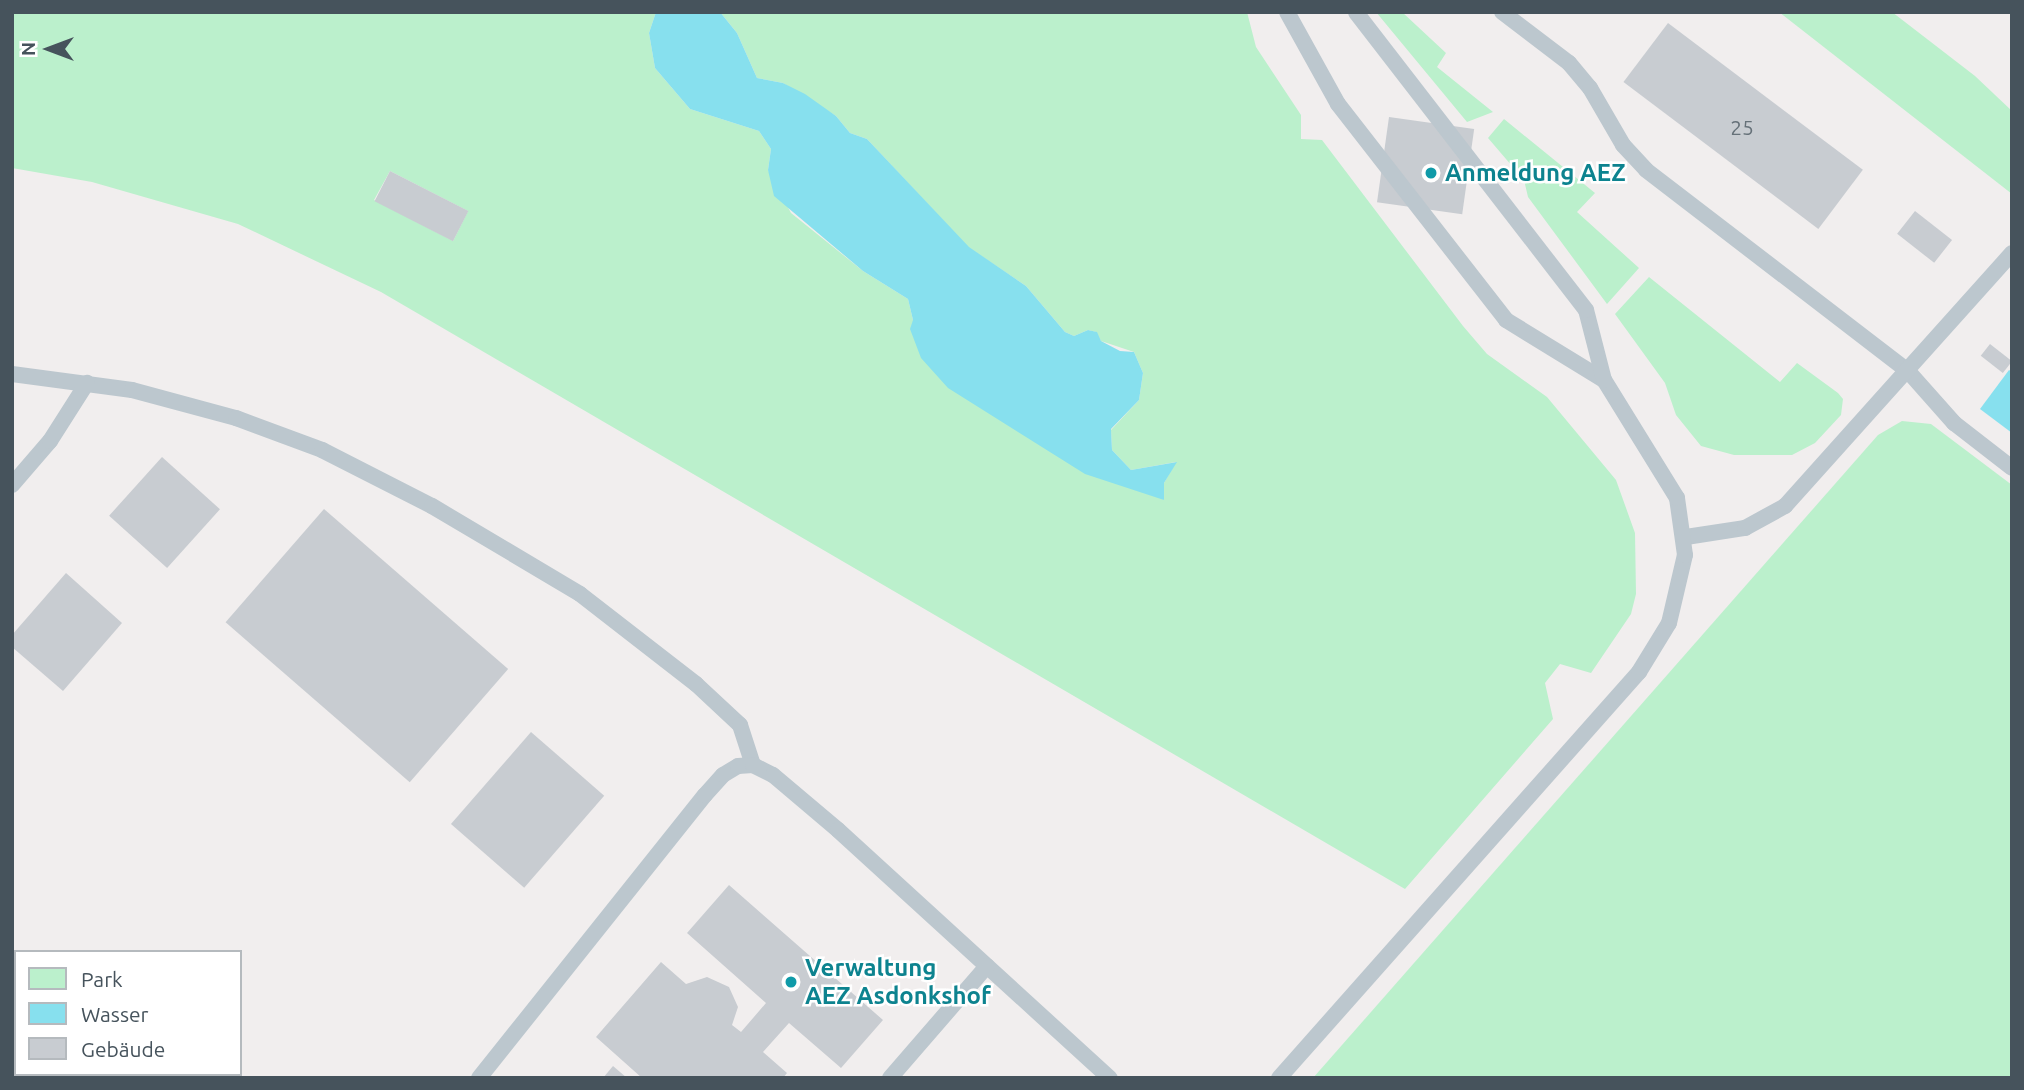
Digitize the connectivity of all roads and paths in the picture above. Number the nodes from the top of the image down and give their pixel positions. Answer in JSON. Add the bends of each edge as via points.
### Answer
{"nodes":[{"id":1,"x":1287,"y":12,"type":"edge"},
{"id":2,"x":1356,"y":12,"type":"edge"},
{"id":3,"x":1502,"y":12,"type":"edge"},
{"id":4,"x":2012,"y":253,"type":"edge"},
{"id":5,"x":1907,"y":370,"type":"junction"},
{"id":6,"x":12,"y":374,"type":"edge"},
{"id":7,"x":1604,"y":380,"type":"junction"},
{"id":8,"x":87,"y":383,"type":"junction"},
{"id":9,"x":2012,"y":468,"type":"edge"},
{"id":10,"x":12,"y":485,"type":"edge"},
{"id":11,"x":1686,"y":537,"type":"junction"},
{"id":12,"x":753,"y":765,"type":"junction"},
{"id":13,"x":986,"y":966,"type":"junction"},
{"id":14,"x":479,"y":1078,"type":"edge"},
{"id":15,"x":890,"y":1078,"type":"edge"},
{"id":16,"x":1111,"y":1078,"type":"edge"},
{"id":17,"x":1279,"y":1078,"type":"edge"}],
"edges":[{"from":1,"to":7,"type":"lane","via":[[1338,104],[1506,320]]},
{"from":2,"to":7,"type":"lane","via":[[1572,289],[1586,310]]},
{"from":3,"to":5,"type":"lane","via":[[1569,63],[1590,88],[1623,145],[1646,170]]},
{"from":4,"to":5,"type":"lane"},
{"from":5,"to":9,"type":"lane","via":[[1954,423]]},
{"from":5,"to":11,"type":"lane","via":[[1772,517],[1745,528]]},
{"from":6,"to":8,"type":"lane"},
{"from":7,"to":11,"type":"lane","via":[[1668,478]]},
{"from":8,"to":10,"type":"lane","via":[[50,441]]},
{"from":8,"to":12,"type":"lane","via":[[236,418],[322,450],[432,506],[580,594],[696,684],[740,725]]},
{"from":11,"to":17,"type":"lane","via":[[1682,578],[1669,622],[1639,672]]},
{"from":12,"to":13,"type":"lane","via":[[773,775],[838,830]]},
{"from":12,"to":14,"type":"lane","via":[[723,775],[705,795]]},
{"from":13,"to":15,"type":"lane"},
{"from":13,"to":16,"type":"lane"}]}
